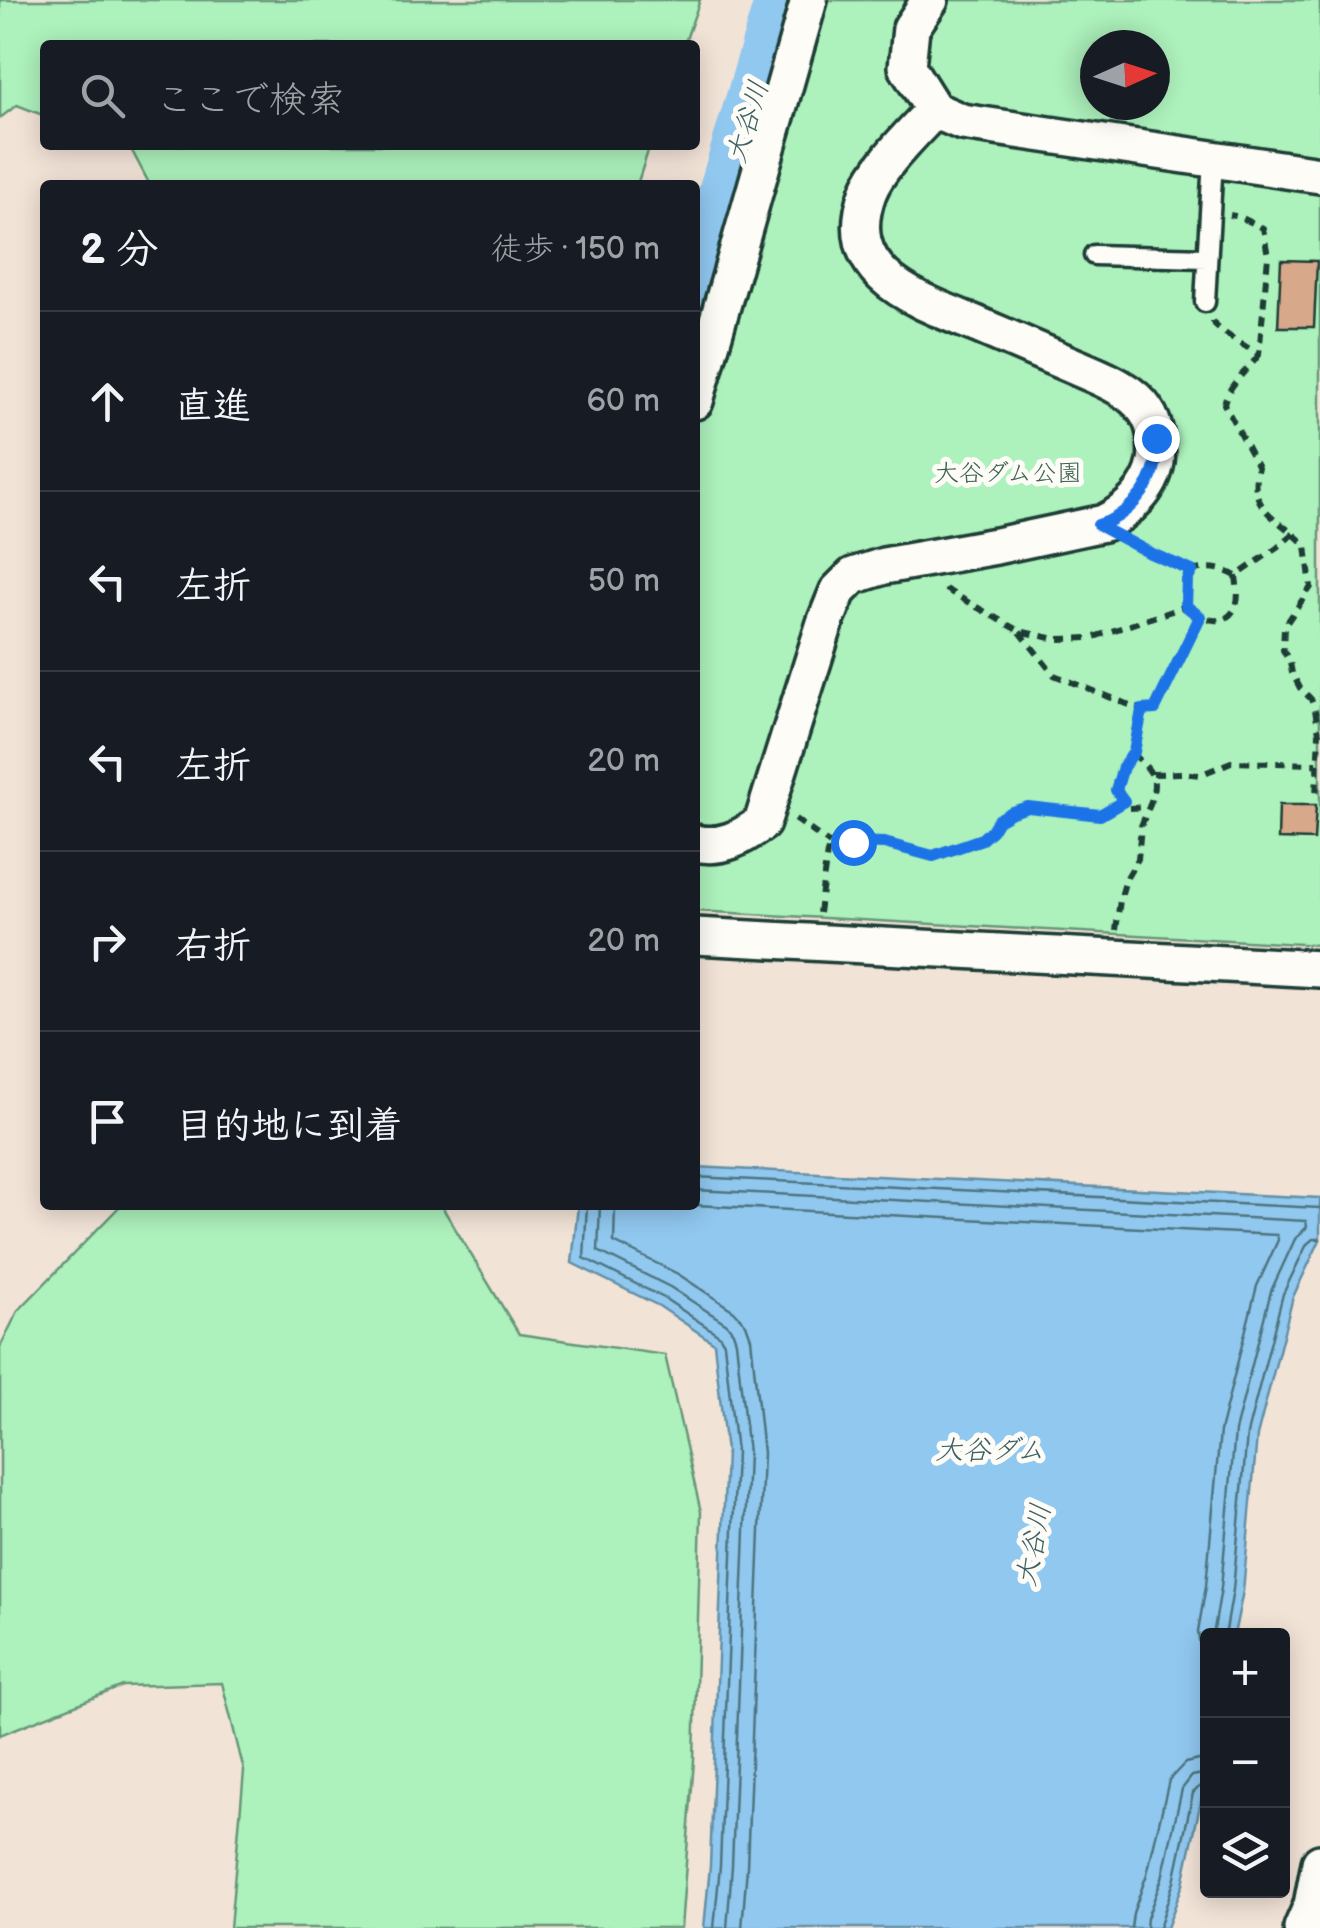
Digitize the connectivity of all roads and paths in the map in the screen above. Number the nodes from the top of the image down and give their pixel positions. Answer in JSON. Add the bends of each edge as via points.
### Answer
{"nodes":[{"id":1,"x":809,"y":0,"type":"edge"},
{"id":2,"x":930,"y":0,"type":"edge"},
{"id":3,"x":934,"y":110,"type":"junction"},
{"id":4,"x":1213,"y":159,"type":"junction"},
{"id":5,"x":1320,"y":175,"type":"edge"},
{"id":6,"x":1210,"y":212,"type":"junction"},
{"id":7,"x":1094,"y":255,"type":"dead end"},
{"id":8,"x":1206,"y":258,"type":"junction"},
{"id":9,"x":1205,"y":302,"type":"joint"},
{"id":10,"x":1259,"y":355,"type":"junction"},
{"id":11,"x":700,"y":384,"type":"edge"},
{"id":12,"x":1098,"y":525,"type":"junction"},
{"id":13,"x":1294,"y":533,"type":"junction"},
{"id":14,"x":905,"y":562,"type":"junction"},
{"id":15,"x":1192,"y":571,"type":"junction"},
{"id":16,"x":1236,"y":576,"type":"junction"},
{"id":17,"x":1186,"y":606,"type":"junction"},
{"id":18,"x":1200,"y":617,"type":"junction"},
{"id":19,"x":1019,"y":631,"type":"junction"},
{"id":20,"x":1142,"y":710,"type":"junction"},
{"id":21,"x":1134,"y":752,"type":"junction"},
{"id":22,"x":1317,"y":764,"type":"junction"},
{"id":23,"x":1153,"y":774,"type":"junction"},
{"id":24,"x":1316,"y":796,"type":"dead end"},
{"id":25,"x":1124,"y":801,"type":"junction"},
{"id":26,"x":1149,"y":807,"type":"junction"},
{"id":27,"x":700,"y":844,"type":"edge"},
{"id":28,"x":700,"y":936,"type":"edge"},
{"id":29,"x":816,"y":942,"type":"junction"},
{"id":30,"x":1114,"y":958,"type":"junction"},
{"id":31,"x":1320,"y":969,"type":"edge"},
{"id":32,"x":1320,"y":1863,"type":"edge"},
{"id":33,"x":1302,"y":1928,"type":"edge"}],
"edges":[{"from":1,"to":11,"type":"street"},
{"from":2,"to":3,"type":"street","via":[[910,28],[907,67]]},
{"from":3,"to":4,"type":"street","via":[[962,122]]},
{"from":3,"to":12,"type":"street","via":[[869,189],[860,225],[867,254],[886,280],[918,300],[1098,377],[1147,412],[1156,464],[1146,490]]},
{"from":4,"to":5,"type":"street"},
{"from":4,"to":6,"type":"lane"},
{"from":6,"to":8,"type":"lane"},
{"from":6,"to":10,"type":"path","via":[[1263,228],[1268,256]]},
{"from":7,"to":8,"type":"lane"},
{"from":8,"to":9,"type":"lane"},
{"from":9,"to":10,"type":"path","via":[[1216,328]]},
{"from":10,"to":13,"type":"path","via":[[1226,392],[1224,404],[1258,467],[1256,499]]},
{"from":12,"to":14,"type":"street"},
{"from":12,"to":15,"type":"path"},
{"from":13,"to":16,"type":"path"},
{"from":13,"to":22,"type":"path","via":[[1306,546],[1311,587],[1284,627],[1282,650],[1315,710]]},
{"from":14,"to":19,"type":"path"},
{"from":14,"to":27,"type":"street","via":[[853,576],[838,591],[762,823],[737,841]]},
{"from":15,"to":16,"type":"path","via":[[1206,567]]},
{"from":15,"to":17,"type":"path"},
{"from":16,"to":18,"type":"path","via":[[1236,607],[1214,621]]},
{"from":17,"to":18,"type":"path"},
{"from":17,"to":19,"type":"path","via":[[1091,638]]},
{"from":18,"to":20,"type":"path","via":[[1155,709]]},
{"from":19,"to":20,"type":"path","via":[[1054,675]]},
{"from":20,"to":21,"type":"path"},
{"from":21,"to":23,"type":"path"},
{"from":21,"to":25,"type":"path","via":[[1116,790]]},
{"from":22,"to":23,"type":"path","via":[[1231,762],[1200,775]]},
{"from":22,"to":24,"type":"path"},
{"from":23,"to":26,"type":"path"},
{"from":25,"to":26,"type":"path","via":[[1128,808]]},
{"from":25,"to":29,"type":"path","via":[[1100,815],[1028,807],[998,820],[982,839],[933,856],[884,843],[830,844]]},
{"from":26,"to":30,"type":"path","via":[[1138,860],[1120,900]]},
{"from":28,"to":29,"type":"street"},
{"from":29,"to":30,"type":"street"},
{"from":30,"to":31,"type":"street"},
{"from":32,"to":33,"type":"street"}]}
